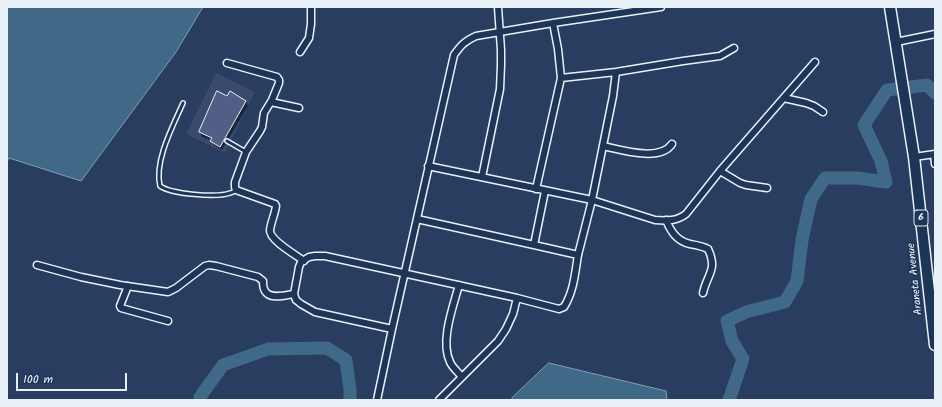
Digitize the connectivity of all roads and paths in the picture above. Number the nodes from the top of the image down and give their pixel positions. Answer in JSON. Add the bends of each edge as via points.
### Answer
{"nodes":[{"id":1,"x":311,"y":7,"type":"edge"},
{"id":2,"x":498,"y":7,"type":"edge"},
{"id":3,"x":662,"y":7,"type":"edge"},
{"id":4,"x":890,"y":7,"type":"edge"},
{"id":5,"x":553,"y":23,"type":"junction"},
{"id":6,"x":500,"y":31,"type":"junction"},
{"id":7,"x":935,"y":34,"type":"edge"},
{"id":8,"x":896,"y":42,"type":"junction"},
{"id":9,"x":734,"y":48,"type":"dead end"},
{"id":10,"x":300,"y":52,"type":"dead end"},
{"id":11,"x":815,"y":62,"type":"dead end"},
{"id":12,"x":227,"y":63,"type":"dead end"},
{"id":13,"x":616,"y":72,"type":"junction"},
{"id":14,"x":561,"y":78,"type":"junction"},
{"id":15,"x":784,"y":98,"type":"junction"},
{"id":16,"x":271,"y":102,"type":"junction"},
{"id":17,"x":183,"y":103,"type":"dead end"},
{"id":18,"x":299,"y":108,"type":"dead end"},
{"id":19,"x":823,"y":112,"type":"dead end"},
{"id":20,"x":227,"y":141,"type":"dead end"},
{"id":21,"x":672,"y":144,"type":"dead end"},
{"id":22,"x":604,"y":146,"type":"junction"},
{"id":23,"x":246,"y":152,"type":"junction"},
{"id":24,"x":934,"y":154,"type":"edge"},
{"id":25,"x":914,"y":156,"type":"junction"},
{"id":26,"x":935,"y":164,"type":"edge"},
{"id":27,"x":428,"y":166,"type":"junction"},
{"id":28,"x":720,"y":171,"type":"junction"},
{"id":29,"x":482,"y":177,"type":"junction"},
{"id":30,"x":767,"y":188,"type":"dead end"},
{"id":31,"x":536,"y":189,"type":"junction"},
{"id":32,"x":236,"y":190,"type":"junction"},
{"id":33,"x":545,"y":191,"type":"junction"},
{"id":34,"x":592,"y":200,"type":"junction"},
{"id":35,"x":417,"y":219,"type":"junction"},
{"id":36,"x":666,"y":220,"type":"junction"},
{"id":37,"x":534,"y":245,"type":"junction"},
{"id":38,"x":578,"y":255,"type":"junction"},
{"id":39,"x":304,"y":260,"type":"junction"},
{"id":40,"x":36,"y":264,"type":"dead end"},
{"id":41,"x":405,"y":273,"type":"junction"},
{"id":42,"x":459,"y":285,"type":"junction"},
{"id":43,"x":128,"y":286,"type":"junction"},
{"id":44,"x":703,"y":293,"type":"dead end"},
{"id":45,"x":294,"y":294,"type":"junction"},
{"id":46,"x":517,"y":298,"type":"junction"},
{"id":47,"x":168,"y":321,"type":"dead end"},
{"id":48,"x":392,"y":329,"type":"junction"},
{"id":49,"x":935,"y":345,"type":"edge"},
{"id":50,"x":462,"y":377,"type":"junction"},
{"id":51,"x":377,"y":400,"type":"edge"},
{"id":52,"x":439,"y":400,"type":"edge"}],
"edges":[{"from":1,"to":10,"type":"street","via":[[312,24],[309,38]]},
{"from":2,"to":6,"type":"street"},
{"from":3,"to":5,"type":"street"},
{"from":4,"to":8,"type":"main road","number":"6"},
{"from":5,"to":6,"type":"street"},
{"from":5,"to":14,"type":"street"},
{"from":6,"to":27,"type":"street","via":[[466,40],[454,55]]},
{"from":6,"to":29,"type":"street","via":[[500,88]]},
{"from":7,"to":8,"type":"street"},
{"from":8,"to":25,"type":"main road","name":"Araneta Avenue","number":"6"},
{"from":9,"to":13,"type":"street","via":[[720,56]]},
{"from":11,"to":15,"type":"street"},
{"from":12,"to":16,"type":"street","via":[[277,78],[279,83]]},
{"from":13,"to":14,"type":"street"},
{"from":13,"to":22,"type":"street"},
{"from":14,"to":31,"type":"street"},
{"from":15,"to":19,"type":"street","via":[[806,103]]},
{"from":15,"to":28,"type":"street"},
{"from":16,"to":18,"type":"street"},
{"from":16,"to":23,"type":"street","via":[[264,113],[260,131]]},
{"from":17,"to":32,"type":"lane","via":[[161,156],[160,186],[194,195],[225,194]]},
{"from":20,"to":23,"type":"lane"},
{"from":21,"to":22,"type":"street","via":[[663,152],[647,153]]},
{"from":22,"to":34,"type":"street"},
{"from":23,"to":32,"type":"street","via":[[235,182]]},
{"from":24,"to":25,"type":"street"},
{"from":24,"to":26,"type":"street"},
{"from":25,"to":49,"type":"main road","name":"Araneta Avenue","number":"6"},
{"from":27,"to":29,"type":"street"},
{"from":27,"to":35,"type":"street"},
{"from":28,"to":30,"type":"street","via":[[740,183]]},
{"from":28,"to":36,"type":"street","via":[[686,214],[681,218]]},
{"from":29,"to":31,"type":"street"},
{"from":31,"to":33,"type":"street"},
{"from":32,"to":39,"type":"street","via":[[275,204],[271,236]]},
{"from":33,"to":34,"type":"street"},
{"from":33,"to":37,"type":"street"},
{"from":34,"to":36,"type":"street","via":[[655,220]]},
{"from":34,"to":38,"type":"street"},
{"from":35,"to":37,"type":"street"},
{"from":35,"to":41,"type":"street"},
{"from":36,"to":44,"type":"street","via":[[672,233],[684,242],[708,249],[712,270]]},
{"from":37,"to":38,"type":"street"},
{"from":38,"to":46,"type":"street","via":[[574,286],[564,307],[559,309]]},
{"from":39,"to":41,"type":"street","via":[[309,257],[325,256]]},
{"from":39,"to":45,"type":"street","via":[[299,267]]},
{"from":40,"to":43,"type":"street","via":[[81,277]]},
{"from":41,"to":42,"type":"street"},
{"from":41,"to":48,"type":"street"},
{"from":42,"to":46,"type":"street"},
{"from":42,"to":50,"type":"street","via":[[448,326],[446,351],[450,363]]},
{"from":43,"to":45,"type":"street","via":[[168,292],[200,269],[210,265],[258,277],[263,281],[265,292],[268,294]]},
{"from":43,"to":47,"type":"street","via":[[121,308]]},
{"from":45,"to":48,"type":"street","via":[[296,300],[315,312]]},
{"from":46,"to":50,"type":"street","via":[[513,314],[498,341]]},
{"from":48,"to":51,"type":"street"},
{"from":50,"to":52,"type":"street"}]}
